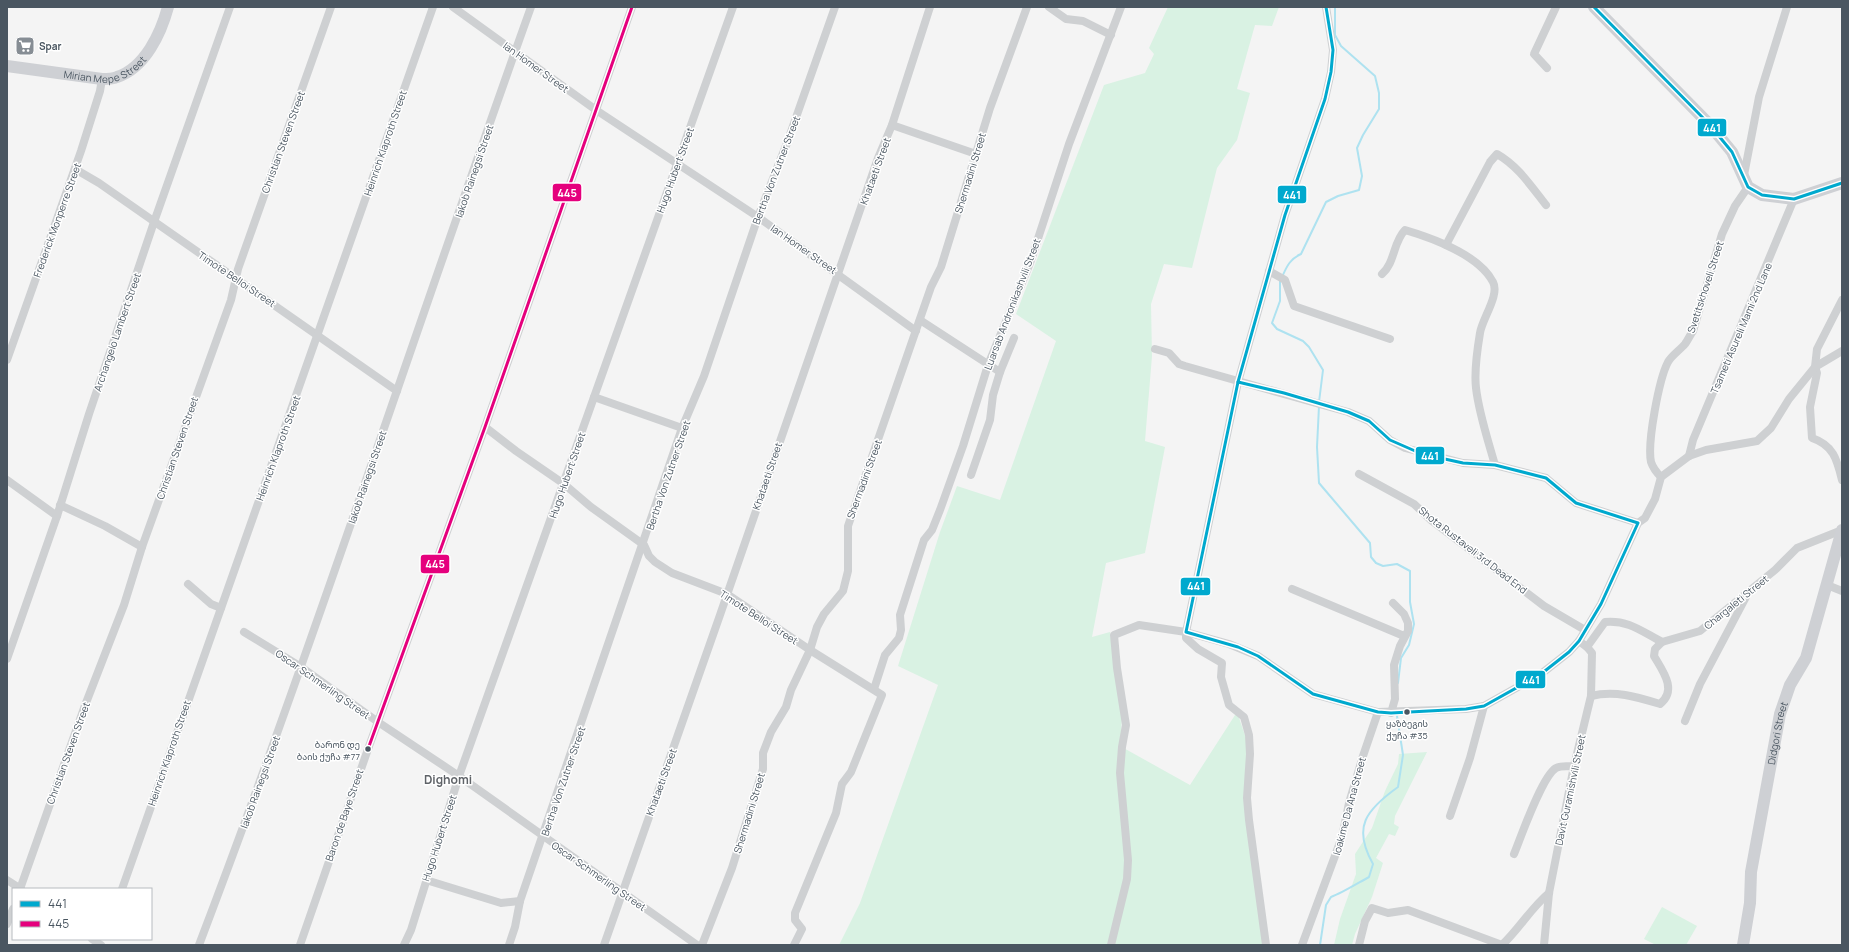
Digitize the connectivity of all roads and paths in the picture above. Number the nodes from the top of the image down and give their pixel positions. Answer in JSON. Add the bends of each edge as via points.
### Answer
{"nodes":[{"id":1,"x":168,"y":7,"type":"edge"},
{"id":2,"x":230,"y":7,"type":"edge"},
{"id":3,"x":331,"y":7,"type":"edge"},
{"id":4,"x":433,"y":7,"type":"edge"},
{"id":5,"x":453,"y":7,"type":"edge"},
{"id":6,"x":531,"y":7,"type":"edge"},
{"id":7,"x":632,"y":7,"type":"edge"},
{"id":8,"x":733,"y":7,"type":"edge"},
{"id":9,"x":835,"y":7,"type":"edge"},
{"id":10,"x":930,"y":7,"type":"edge"},
{"id":11,"x":1027,"y":7,"type":"edge"},
{"id":12,"x":1049,"y":7,"type":"edge"},
{"id":13,"x":1121,"y":7,"type":"edge"},
{"id":14,"x":1326,"y":7,"type":"edge"},
{"id":15,"x":1556,"y":7,"type":"edge"},
{"id":16,"x":1594,"y":7,"type":"edge"},
{"id":17,"x":1787,"y":7,"type":"edge"},
{"id":18,"x":1111,"y":35,"type":"junction"},
{"id":19,"x":516,"y":51,"type":"junction"},
{"id":20,"x":7,"y":67,"type":"edge"},
{"id":21,"x":1547,"y":68,"type":"dead end"},
{"id":22,"x":102,"y":79,"type":"junction"},
{"id":23,"x":596,"y":110,"type":"junction"},
{"id":24,"x":892,"y":125,"type":"junction"},
{"id":25,"x":976,"y":154,"type":"junction"},
{"id":26,"x":677,"y":164,"type":"junction"},
{"id":27,"x":75,"y":169,"type":"junction"},
{"id":28,"x":1744,"y":175,"type":"junction"},
{"id":29,"x":1842,"y":183,"type":"edge"},
{"id":30,"x":1748,"y":187,"type":"junction"},
{"id":31,"x":1794,"y":199,"type":"junction"},
{"id":32,"x":1546,"y":206,"type":"dead end"},
{"id":33,"x":758,"y":217,"type":"junction"},
{"id":34,"x":154,"y":222,"type":"junction"},
{"id":35,"x":1446,"y":245,"type":"junction"},
{"id":36,"x":1271,"y":272,"type":"junction"},
{"id":37,"x":839,"y":274,"type":"junction"},
{"id":38,"x":1382,"y":274,"type":"dead end"},
{"id":39,"x":236,"y":280,"type":"junction"},
{"id":40,"x":1842,"y":300,"type":"edge"},
{"id":41,"x":920,"y":320,"type":"junction"},
{"id":42,"x":916,"y":331,"type":"junction"},
{"id":43,"x":318,"y":335,"type":"junction"},
{"id":44,"x":1014,"y":338,"type":"dead end"},
{"id":45,"x":1390,"y":339,"type":"dead end"},
{"id":46,"x":1155,"y":349,"type":"dead end"},
{"id":47,"x":1842,"y":352,"type":"edge"},
{"id":48,"x":7,"y":360,"type":"edge"},
{"id":49,"x":988,"y":365,"type":"junction"},
{"id":50,"x":1815,"y":367,"type":"junction"},
{"id":51,"x":1000,"y":372,"type":"junction"},
{"id":52,"x":1238,"y":382,"type":"junction"},
{"id":53,"x":398,"y":391,"type":"junction"},
{"id":54,"x":594,"y":397,"type":"junction"},
{"id":55,"x":485,"y":427,"type":"junction"},
{"id":56,"x":682,"y":428,"type":"junction"},
{"id":57,"x":1689,"y":456,"type":"junction"},
{"id":58,"x":1495,"y":465,"type":"junction"},
{"id":59,"x":1359,"y":474,"type":"dead end"},
{"id":60,"x":971,"y":475,"type":"dead end"},
{"id":61,"x":1661,"y":477,"type":"junction"},
{"id":62,"x":7,"y":480,"type":"edge"},
{"id":63,"x":1842,"y":480,"type":"edge"},
{"id":64,"x":564,"y":484,"type":"junction"},
{"id":65,"x":60,"y":505,"type":"junction"},
{"id":66,"x":57,"y":516,"type":"junction"},
{"id":67,"x":1638,"y":523,"type":"junction"},
{"id":68,"x":1842,"y":530,"type":"edge"},
{"id":69,"x":644,"y":545,"type":"junction"},
{"id":70,"x":142,"y":547,"type":"junction"},
{"id":71,"x":188,"y":584,"type":"dead end"},
{"id":72,"x":1827,"y":585,"type":"junction"},
{"id":73,"x":1292,"y":589,"type":"dead end"},
{"id":74,"x":1842,"y":591,"type":"edge"},
{"id":75,"x":1748,"y":592,"type":"junction"},
{"id":76,"x":727,"y":594,"type":"junction"},
{"id":77,"x":1393,"y":603,"type":"dead end"},
{"id":78,"x":221,"y":608,"type":"junction"},
{"id":79,"x":1585,"y":630,"type":"junction"},
{"id":80,"x":244,"y":632,"type":"dead end"},
{"id":81,"x":1186,"y":632,"type":"junction"},
{"id":82,"x":1404,"y":636,"type":"junction"},
{"id":83,"x":1579,"y":641,"type":"junction"},
{"id":84,"x":1662,"y":642,"type":"junction"},
{"id":85,"x":1587,"y":646,"type":"junction"},
{"id":86,"x":810,"y":650,"type":"junction"},
{"id":87,"x":7,"y":659,"type":"edge"},
{"id":88,"x":301,"y":667,"type":"junction"},
{"id":89,"x":874,"y":689,"type":"junction"},
{"id":90,"x":1591,"y":696,"type":"junction"},
{"id":91,"x":1484,"y":706,"type":"junction"},
{"id":92,"x":1378,"y":712,"type":"junction"},
{"id":93,"x":1390,"y":713,"type":"junction"},
{"id":94,"x":1684,"y":721,"type":"dead end"},
{"id":95,"x":378,"y":722,"type":"junction"},
{"id":96,"x":1574,"y":766,"type":"junction"},
{"id":97,"x":459,"y":776,"type":"junction"},
{"id":98,"x":1450,"y":816,"type":"dead end"},
{"id":99,"x":544,"y":836,"type":"junction"},
{"id":100,"x":1514,"y":854,"type":"dead end"},
{"id":101,"x":7,"y":880,"type":"edge"},
{"id":102,"x":426,"y":880,"type":"junction"},
{"id":103,"x":19,"y":888,"type":"edge"},
{"id":104,"x":21,"y":888,"type":"edge"},
{"id":105,"x":122,"y":888,"type":"edge"},
{"id":106,"x":622,"y":892,"type":"junction"},
{"id":107,"x":1549,"y":893,"type":"junction"},
{"id":108,"x":520,"y":901,"type":"junction"},
{"id":109,"x":12,"y":911,"type":"edge"},
{"id":110,"x":7,"y":924,"type":"edge"},
{"id":111,"x":199,"y":945,"type":"edge"},
{"id":112,"x":300,"y":945,"type":"edge"},
{"id":113,"x":404,"y":945,"type":"edge"},
{"id":114,"x":508,"y":945,"type":"edge"},
{"id":115,"x":604,"y":945,"type":"edge"},
{"id":116,"x":697,"y":945,"type":"edge"},
{"id":117,"x":702,"y":945,"type":"edge"},
{"id":118,"x":794,"y":945,"type":"edge"},
{"id":119,"x":1111,"y":945,"type":"edge"},
{"id":120,"x":1266,"y":945,"type":"edge"},
{"id":121,"x":1303,"y":945,"type":"edge"},
{"id":122,"x":1359,"y":945,"type":"edge"},
{"id":123,"x":1544,"y":945,"type":"edge"},
{"id":124,"x":1743,"y":945,"type":"edge"}],
"edges":[{"from":1,"to":22,"type":"street","name":"Mirian Mepe Street","via":[[162,25],[141,62],[117,78]]},
{"from":2,"to":34,"type":"street","name":"Archangelo Lambert Street"},
{"from":3,"to":39,"type":"street","name":"Christian Steven Street"},
{"from":4,"to":43,"type":"street","name":"Heinrich Klaproth Street"},
{"from":5,"to":19,"type":"street","name":"Ian Homer Street"},
{"from":6,"to":19,"type":"street","name":"Iakob Rainegsi Street"},
{"from":7,"to":23,"type":"street","name":"Baron de Baye Street"},
{"from":8,"to":26,"type":"street","name":"Hugo Hubert Street"},
{"from":9,"to":33,"type":"street","name":"Bertha Von Zutner Street"},
{"from":10,"to":24,"type":"street","name":"Khataeti Street"},
{"from":11,"to":25,"type":"street","name":"Shermadini Street"},
{"from":12,"to":18,"type":"street","via":[[1066,19],[1083,21]]},
{"from":13,"to":18,"type":"street","name":"Luarsab Andronikashvili Street"},
{"from":14,"to":36,"type":"street","via":[[1333,50],[1331,72],[1325,99],[1285,215]]},
{"from":15,"to":21,"type":"street","via":[[1534,54]]},
{"from":16,"to":28,"type":"street","via":[[1709,124],[1732,152]]},
{"from":17,"to":28,"type":"street","via":[[1759,97]]},
{"from":18,"to":49,"type":"street","name":"Luarsab Andronikashvili Street","via":[[1069,144],[1030,263]]},
{"from":19,"to":23,"type":"street","name":"Ian Homer Street"},
{"from":19,"to":53,"type":"street","name":"Iakob Rainegsi Street"},
{"from":20,"to":22,"type":"street","name":"Mirian Mepe Street"},
{"from":22,"to":27,"type":"street","name":"Frederick Monperre Street"},
{"from":23,"to":26,"type":"street","name":"Ian Homer Street"},
{"from":23,"to":55,"type":"street","name":"Baron de Baye Street"},
{"from":24,"to":25,"type":"street"},
{"from":24,"to":37,"type":"street","name":"Khataeti Street","via":[[878,158]]},
{"from":25,"to":41,"type":"street","name":"Shermadini Street","via":[[941,267]]},
{"from":26,"to":33,"type":"street","name":"Ian Homer Street"},
{"from":26,"to":54,"type":"street","name":"Hugo Hubert Street"},
{"from":27,"to":34,"type":"street","name":"Timote Belloi Street"},
{"from":27,"to":48,"type":"street","name":"Frederick Monperre Street"},
{"from":28,"to":30,"type":"street"},
{"from":29,"to":31,"type":"street"},
{"from":30,"to":31,"type":"street","via":[[1762,195]]},
{"from":30,"to":61,"type":"street","name":"Svetitskhoveli Street","via":[[1735,206],[1722,234],[1693,330],[1664,370],[1653,423],[1650,453],[1652,464]]},
{"from":31,"to":57,"type":"street","name":"Tsameti Asureli Mami 2nd Lane","via":[[1693,440]]},
{"from":32,"to":35,"type":"street","via":[[1520,173],[1497,154],[1490,162]]},
{"from":33,"to":37,"type":"street","name":"Ian Homer Street"},
{"from":33,"to":56,"type":"street","name":"Bertha Von Zutner Street","via":[[704,376]]},
{"from":34,"to":39,"type":"street","name":"Timote Belloi Street"},
{"from":34,"to":65,"type":"street","name":"Archangelo Lambert Street"},
{"from":35,"to":38,"type":"street","via":[[1405,230],[1389,269]]},
{"from":35,"to":58,"type":"street","via":[[1482,268],[1493,282],[1495,290],[1480,331],[1476,376],[1482,417]]},
{"from":36,"to":45,"type":"street","via":[[1285,280],[1294,306]]},
{"from":36,"to":52,"type":"street"},
{"from":37,"to":42,"type":"street","name":"Ian Homer Street"},
{"from":37,"to":76,"type":"street","name":"Khataeti Street"},
{"from":39,"to":43,"type":"street","name":"Timote Belloi Street"},
{"from":39,"to":70,"type":"street","name":"Christian Steven Street"},
{"from":40,"to":50,"type":"street","via":[[1817,349]]},
{"from":41,"to":42,"type":"street","name":"Shermadini Street"},
{"from":41,"to":49,"type":"street"},
{"from":42,"to":86,"type":"street","name":"Shermadini Street","via":[[848,526],[848,571],[843,591],[824,614]]},
{"from":43,"to":53,"type":"street","name":"Timote Belloi Street"},
{"from":43,"to":78,"type":"street","name":"Heinrich Klaproth Street"},
{"from":44,"to":51,"type":"street"},
{"from":46,"to":52,"type":"street","via":[[1170,353],[1179,364]]},
{"from":47,"to":50,"type":"street"},
{"from":49,"to":51,"type":"street"},
{"from":49,"to":89,"type":"street","name":"Luarsab Andronikashvili Street","via":[[958,460],[932,530],[924,540],[913,571],[900,615],[899,638],[885,655]]},
{"from":50,"to":57,"type":"street","via":[[1789,399],[1771,428],[1758,441],[1706,450]]},
{"from":50,"to":63,"type":"street","via":[[1817,373],[1810,407],[1812,438],[1832,450]]},
{"from":51,"to":60,"type":"street","via":[[993,395],[990,420]]},
{"from":52,"to":58,"type":"street","via":[[1348,412],[1369,421],[1390,440],[1405,448],[1463,463]]},
{"from":52,"to":81,"type":"street"},
{"from":53,"to":88,"type":"street","name":"Iakob Rainegsi Street"},
{"from":54,"to":56,"type":"street"},
{"from":54,"to":64,"type":"street","name":"Hugo Hubert Street"},
{"from":55,"to":64,"type":"street","name":"Timote Belloi Street"},
{"from":55,"to":95,"type":"street","name":"Baron de Baye Street"},
{"from":56,"to":69,"type":"street","name":"Bertha Von Zutner Street"},
{"from":57,"to":61,"type":"street"},
{"from":58,"to":67,"type":"street","via":[[1546,478],[1576,503]]},
{"from":59,"to":79,"type":"street","name":"Shota Rustaveli 3rd Dead End","via":[[1414,504],[1431,520],[1544,606]]},
{"from":61,"to":67,"type":"street","via":[[1655,499],[1645,518]]},
{"from":62,"to":66,"type":"street"},
{"from":64,"to":69,"type":"street","name":"Timote Belloi Street","via":[[590,507]]},
{"from":64,"to":97,"type":"street","name":"Hugo Hubert Street"},
{"from":65,"to":66,"type":"street","name":"Archangelo Lambert Street"},
{"from":65,"to":70,"type":"street"},
{"from":66,"to":87,"type":"street","name":"Archangelo Lambert Street"},
{"from":67,"to":79,"type":"street"},
{"from":68,"to":72,"type":"street","name":"Didgori Street"},
{"from":68,"to":75,"type":"street","name":"Chargaleti Street","via":[[1798,548]]},
{"from":69,"to":76,"type":"street","name":"Timote Belloi Street","via":[[655,562],[672,573]]},
{"from":69,"to":99,"type":"street","name":"Bertha Von Zutner Street"},
{"from":70,"to":104,"type":"street","name":"Christian Steven Street","via":[[124,605],[84,708]]},
{"from":71,"to":78,"type":"street","via":[[211,604]]},
{"from":72,"to":74,"type":"street"},
{"from":72,"to":124,"type":"street","name":"Didgori Street","via":[[1806,658],[1790,685],[1780,714],[1751,872],[1750,903]]},
{"from":73,"to":82,"type":"street"},
{"from":75,"to":84,"type":"street","name":"Chargaleti Street","via":[[1700,631]]},
{"from":75,"to":94,"type":"street","via":[[1700,684]]},
{"from":76,"to":86,"type":"street","name":"Timote Belloi Street"},
{"from":76,"to":106,"type":"street","name":"Khataeti Street"},
{"from":77,"to":82,"type":"street","via":[[1404,614],[1408,623],[1408,631]]},
{"from":78,"to":105,"type":"street","name":"Heinrich Klaproth Street"},
{"from":79,"to":83,"type":"street"},
{"from":80,"to":88,"type":"street","name":"Oscar Schmerling Street"},
{"from":81,"to":92,"type":"street","via":[[1258,656],[1313,694]]},
{"from":81,"to":119,"type":"street","via":[[1139,625],[1114,635],[1126,726],[1120,773],[1128,860],[1127,879]]},
{"from":81,"to":120,"type":"street","via":[[1186,638],[1198,649],[1222,663],[1221,677],[1229,704],[1244,717],[1249,735],[1247,798]]},
{"from":82,"to":93,"type":"street","via":[[1394,665],[1395,699]]},
{"from":83,"to":85,"type":"street"},
{"from":83,"to":91,"type":"street","via":[[1570,652],[1541,674]]},
{"from":84,"to":85,"type":"street","via":[[1618,621],[1604,622]]},
{"from":84,"to":90,"type":"street","via":[[1655,649],[1654,656],[1667,676],[1669,685],[1663,702],[1660,704],[1626,694],[1604,693]]},
{"from":85,"to":90,"type":"street","name":"Davit Guramishvili Street","via":[[1592,653],[1593,661]]},
{"from":86,"to":89,"type":"street","name":"Timote Belloi Street"},
{"from":86,"to":117,"type":"street","name":"Shermadini Street","via":[[763,753],[762,769],[732,868]]},
{"from":88,"to":95,"type":"street","name":"Oscar Schmerling Street"},
{"from":88,"to":111,"type":"street","name":"Iakob Rainegsi Street"},
{"from":89,"to":118,"type":"street","name":"Timote Belloi Street","via":[[882,695],[851,772],[842,784],[836,813],[795,913],[795,920],[802,929]]},
{"from":90,"to":96,"type":"street","name":"Davit Guramishvili Street"},
{"from":91,"to":93,"type":"street"},
{"from":91,"to":98,"type":"street"},
{"from":92,"to":93,"type":"street"},
{"from":92,"to":121,"type":"street","name":"Ioakime Da Ana Street","via":[[1349,803],[1342,837]]},
{"from":95,"to":97,"type":"street","name":"Oscar Schmerling Street"},
{"from":95,"to":112,"type":"street","name":"Baron de Baye Street"},
{"from":96,"to":100,"type":"street","via":[[1556,768],[1550,773]]},
{"from":96,"to":107,"type":"street","name":"Davit Guramishvili Street"},
{"from":97,"to":99,"type":"street","name":"Oscar Schmerling Street"},
{"from":97,"to":102,"type":"street","name":"Hugo Hubert Street"},
{"from":99,"to":106,"type":"street","name":"Oscar Schmerling Street"},
{"from":99,"to":108,"type":"street","name":"Bertha Von Zutner Street"},
{"from":101,"to":103,"type":"street"},
{"from":102,"to":108,"type":"street","via":[[501,903]]},
{"from":102,"to":113,"type":"street","name":"Hugo Hubert Street"},
{"from":106,"to":115,"type":"street","name":"Khataeti Street"},
{"from":106,"to":116,"type":"street","name":"Oscar Schmerling Street"},
{"from":107,"to":122,"type":"street","via":[[1538,902],[1502,945],[1408,910],[1388,913],[1372,908],[1365,921]]},
{"from":107,"to":123,"type":"street","name":"Davit Guramishvili Street"},
{"from":108,"to":114,"type":"street","name":"Bertha Von Zutner Street","via":[[515,927]]},
{"from":109,"to":110,"type":"street"}]}
